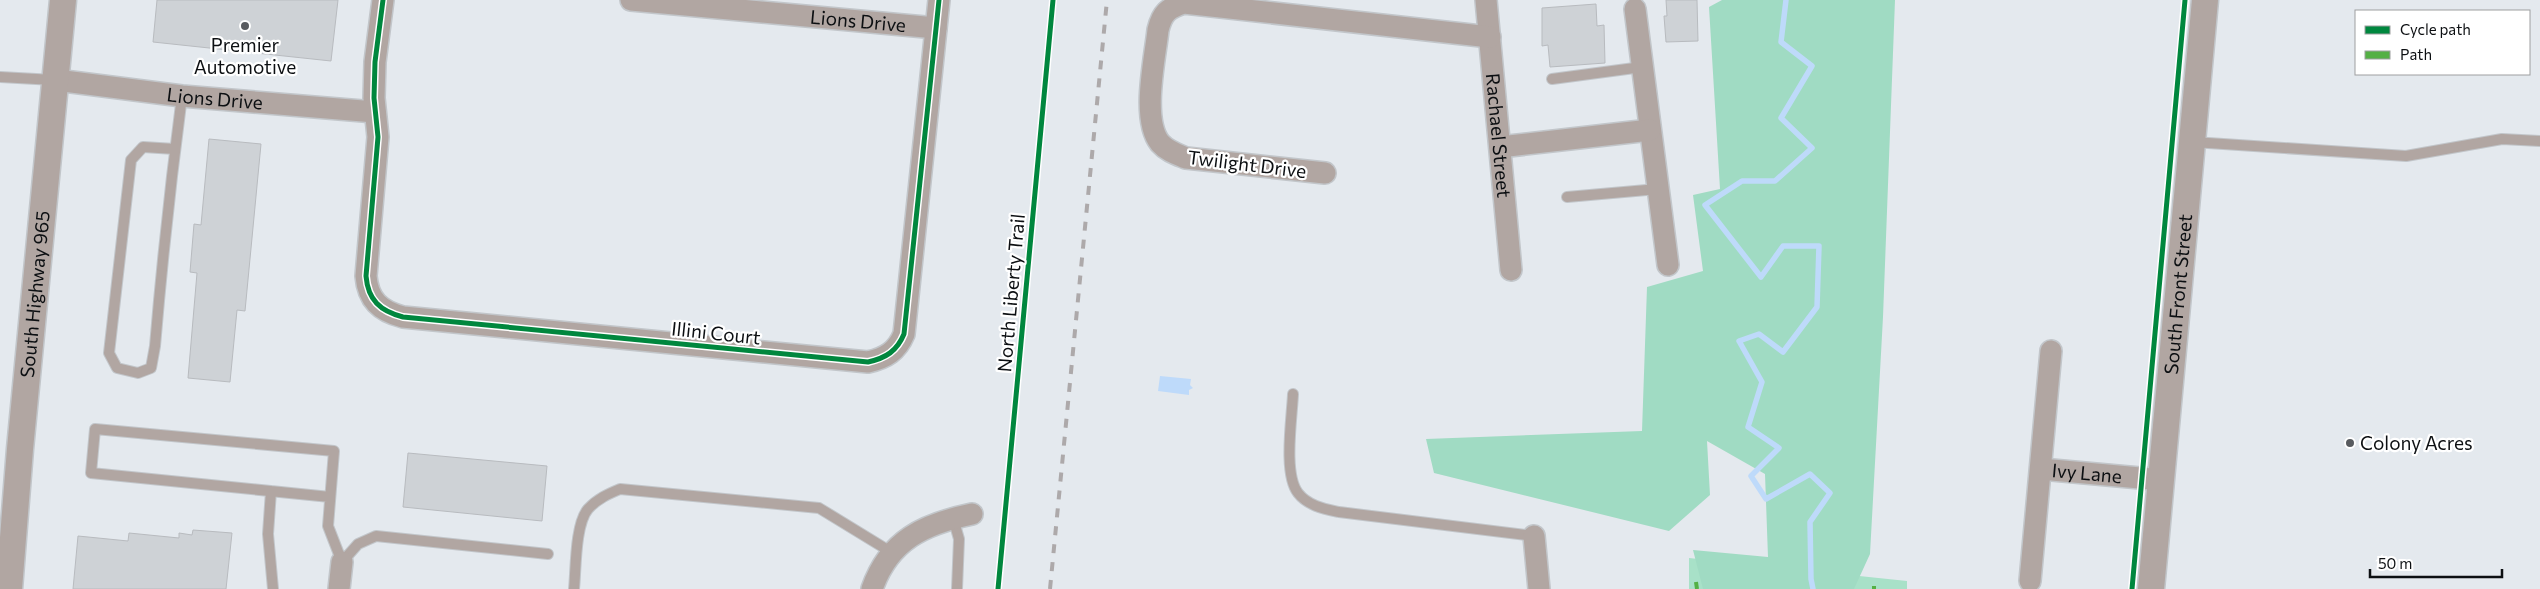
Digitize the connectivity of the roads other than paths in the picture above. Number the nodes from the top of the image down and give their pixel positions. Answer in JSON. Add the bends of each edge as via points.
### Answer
{"nodes":[{"id":1,"x":63,"y":0,"type":"edge"},
{"id":2,"x":383,"y":0,"type":"edge"},
{"id":3,"x":631,"y":0,"type":"edge"},
{"id":4,"x":939,"y":0,"type":"edge"},
{"id":5,"x":1486,"y":0,"type":"edge"},
{"id":6,"x":2205,"y":0,"type":"edge"},
{"id":7,"x":1224,"y":4,"type":"edge"},
{"id":8,"x":1635,"y":9,"type":"dead end"},
{"id":9,"x":936,"y":28,"type":"junction"},
{"id":10,"x":1490,"y":38,"type":"junction"},
{"id":11,"x":1642,"y":67,"type":"junction"},
{"id":12,"x":0,"y":77,"type":"edge"},
{"id":13,"x":1552,"y":79,"type":"dead end"},
{"id":14,"x":56,"y":80,"type":"junction"},
{"id":15,"x":182,"y":96,"type":"junction"},
{"id":16,"x":375,"y":112,"type":"junction"},
{"id":17,"x":1650,"y":130,"type":"junction"},
{"id":18,"x":2540,"y":141,"type":"edge"},
{"id":19,"x":2192,"y":142,"type":"junction"},
{"id":20,"x":1500,"y":147,"type":"junction"},
{"id":21,"x":175,"y":149,"type":"junction"},
{"id":22,"x":1325,"y":174,"type":"dead end"},
{"id":23,"x":1658,"y":189,"type":"junction"},
{"id":24,"x":1567,"y":197,"type":"dead end"},
{"id":25,"x":1668,"y":265,"type":"dead end"},
{"id":26,"x":1511,"y":270,"type":"dead end"},
{"id":27,"x":2051,"y":351,"type":"dead end"},
{"id":28,"x":1293,"y":394,"type":"dead end"},
{"id":29,"x":2041,"y":469,"type":"junction"},
{"id":30,"x":2162,"y":480,"type":"junction"},
{"id":31,"x":271,"y":492,"type":"junction"},
{"id":32,"x":330,"y":498,"type":"junction"},
{"id":33,"x":962,"y":516,"type":"joint"},
{"id":34,"x":1534,"y":536,"type":"joint"},
{"id":35,"x":891,"y":552,"type":"junction"},
{"id":36,"x":548,"y":554,"type":"dead end"},
{"id":37,"x":342,"y":562,"type":"junction"},
{"id":38,"x":2030,"y":581,"type":"dead end"},
{"id":39,"x":10,"y":589,"type":"edge"},
{"id":40,"x":273,"y":589,"type":"edge"},
{"id":41,"x":339,"y":589,"type":"edge"},
{"id":42,"x":574,"y":589,"type":"edge"},
{"id":43,"x":872,"y":589,"type":"edge"},
{"id":44,"x":957,"y":589,"type":"edge"},
{"id":45,"x":1539,"y":589,"type":"edge"},
{"id":46,"x":2151,"y":589,"type":"edge"}],
"edges":[{"from":1,"to":14,"type":"street","name":"South Highway 965"},
{"from":2,"to":16,"type":"street","name":"Illini Court","via":[[375,62]]},
{"from":3,"to":9,"type":"street","name":"Lions Drive"},
{"from":4,"to":9,"type":"street","name":"Illini Court"},
{"from":5,"to":10,"type":"street","name":"Rachael Street"},
{"from":6,"to":19,"type":"street","name":"South Front Street"},
{"from":7,"to":10,"type":"street","name":"Twilight Drive"},
{"from":7,"to":22,"type":"street","name":"Twilight Drive","via":[[1184,3],[1169,7],[1162,16],[1150,113],[1159,142],[1186,158]]},
{"from":8,"to":11,"type":"street"},
{"from":9,"to":16,"type":"street","name":"Illini Court","via":[[904,334],[895,350],[881,359],[868,362],[390,314],[367,290],[378,137]]},
{"from":10,"to":20,"type":"street","name":"Rachael Street"},
{"from":11,"to":13,"type":"lane"},
{"from":11,"to":17,"type":"street"},
{"from":12,"to":14,"type":"lane"},
{"from":14,"to":15,"type":"street","name":"Lions Drive"},
{"from":14,"to":39,"type":"street","name":"South Highway 965"},
{"from":15,"to":16,"type":"street","name":"Lions Drive"},
{"from":15,"to":21,"type":"lane"},
{"from":17,"to":20,"type":"street"},
{"from":17,"to":23,"type":"street"},
{"from":18,"to":19,"type":"lane","via":[[2502,138],[2406,156]]},
{"from":19,"to":30,"type":"street","name":"South Front Street"},
{"from":20,"to":26,"type":"street","name":"Rachael Street"},
{"from":21,"to":21,"type":"lane","via":[[143,147],[131,160],[109,353],[117,368],[138,373],[151,368],[155,346]]},
{"from":23,"to":24,"type":"lane"},
{"from":23,"to":25,"type":"street"},
{"from":27,"to":29,"type":"street","name":"Ivy Lane"},
{"from":28,"to":34,"type":"lane","via":[[1292,480],[1298,493],[1308,502],[1340,512]]},
{"from":29,"to":30,"type":"street","name":"Ivy Lane"},
{"from":29,"to":38,"type":"street","name":"Ivy Lane"},
{"from":30,"to":46,"type":"street","name":"South Front Street"},
{"from":31,"to":32,"type":"lane"},
{"from":31,"to":32,"type":"lane","via":[[91,473],[95,429],[334,451]]},
{"from":31,"to":40,"type":"lane","via":[[268,534]]},
{"from":32,"to":37,"type":"lane","via":[[328,526]]},
{"from":33,"to":35,"type":"street","via":[[922,528]]},
{"from":33,"to":44,"type":"lane"},
{"from":34,"to":45,"type":"street"},
{"from":35,"to":42,"type":"lane","via":[[819,508],[620,489],[600,497],[586,511],[580,530]]},
{"from":35,"to":43,"type":"street"},
{"from":36,"to":37,"type":"lane","via":[[376,536],[358,544]]},
{"from":37,"to":41,"type":"street"}]}
